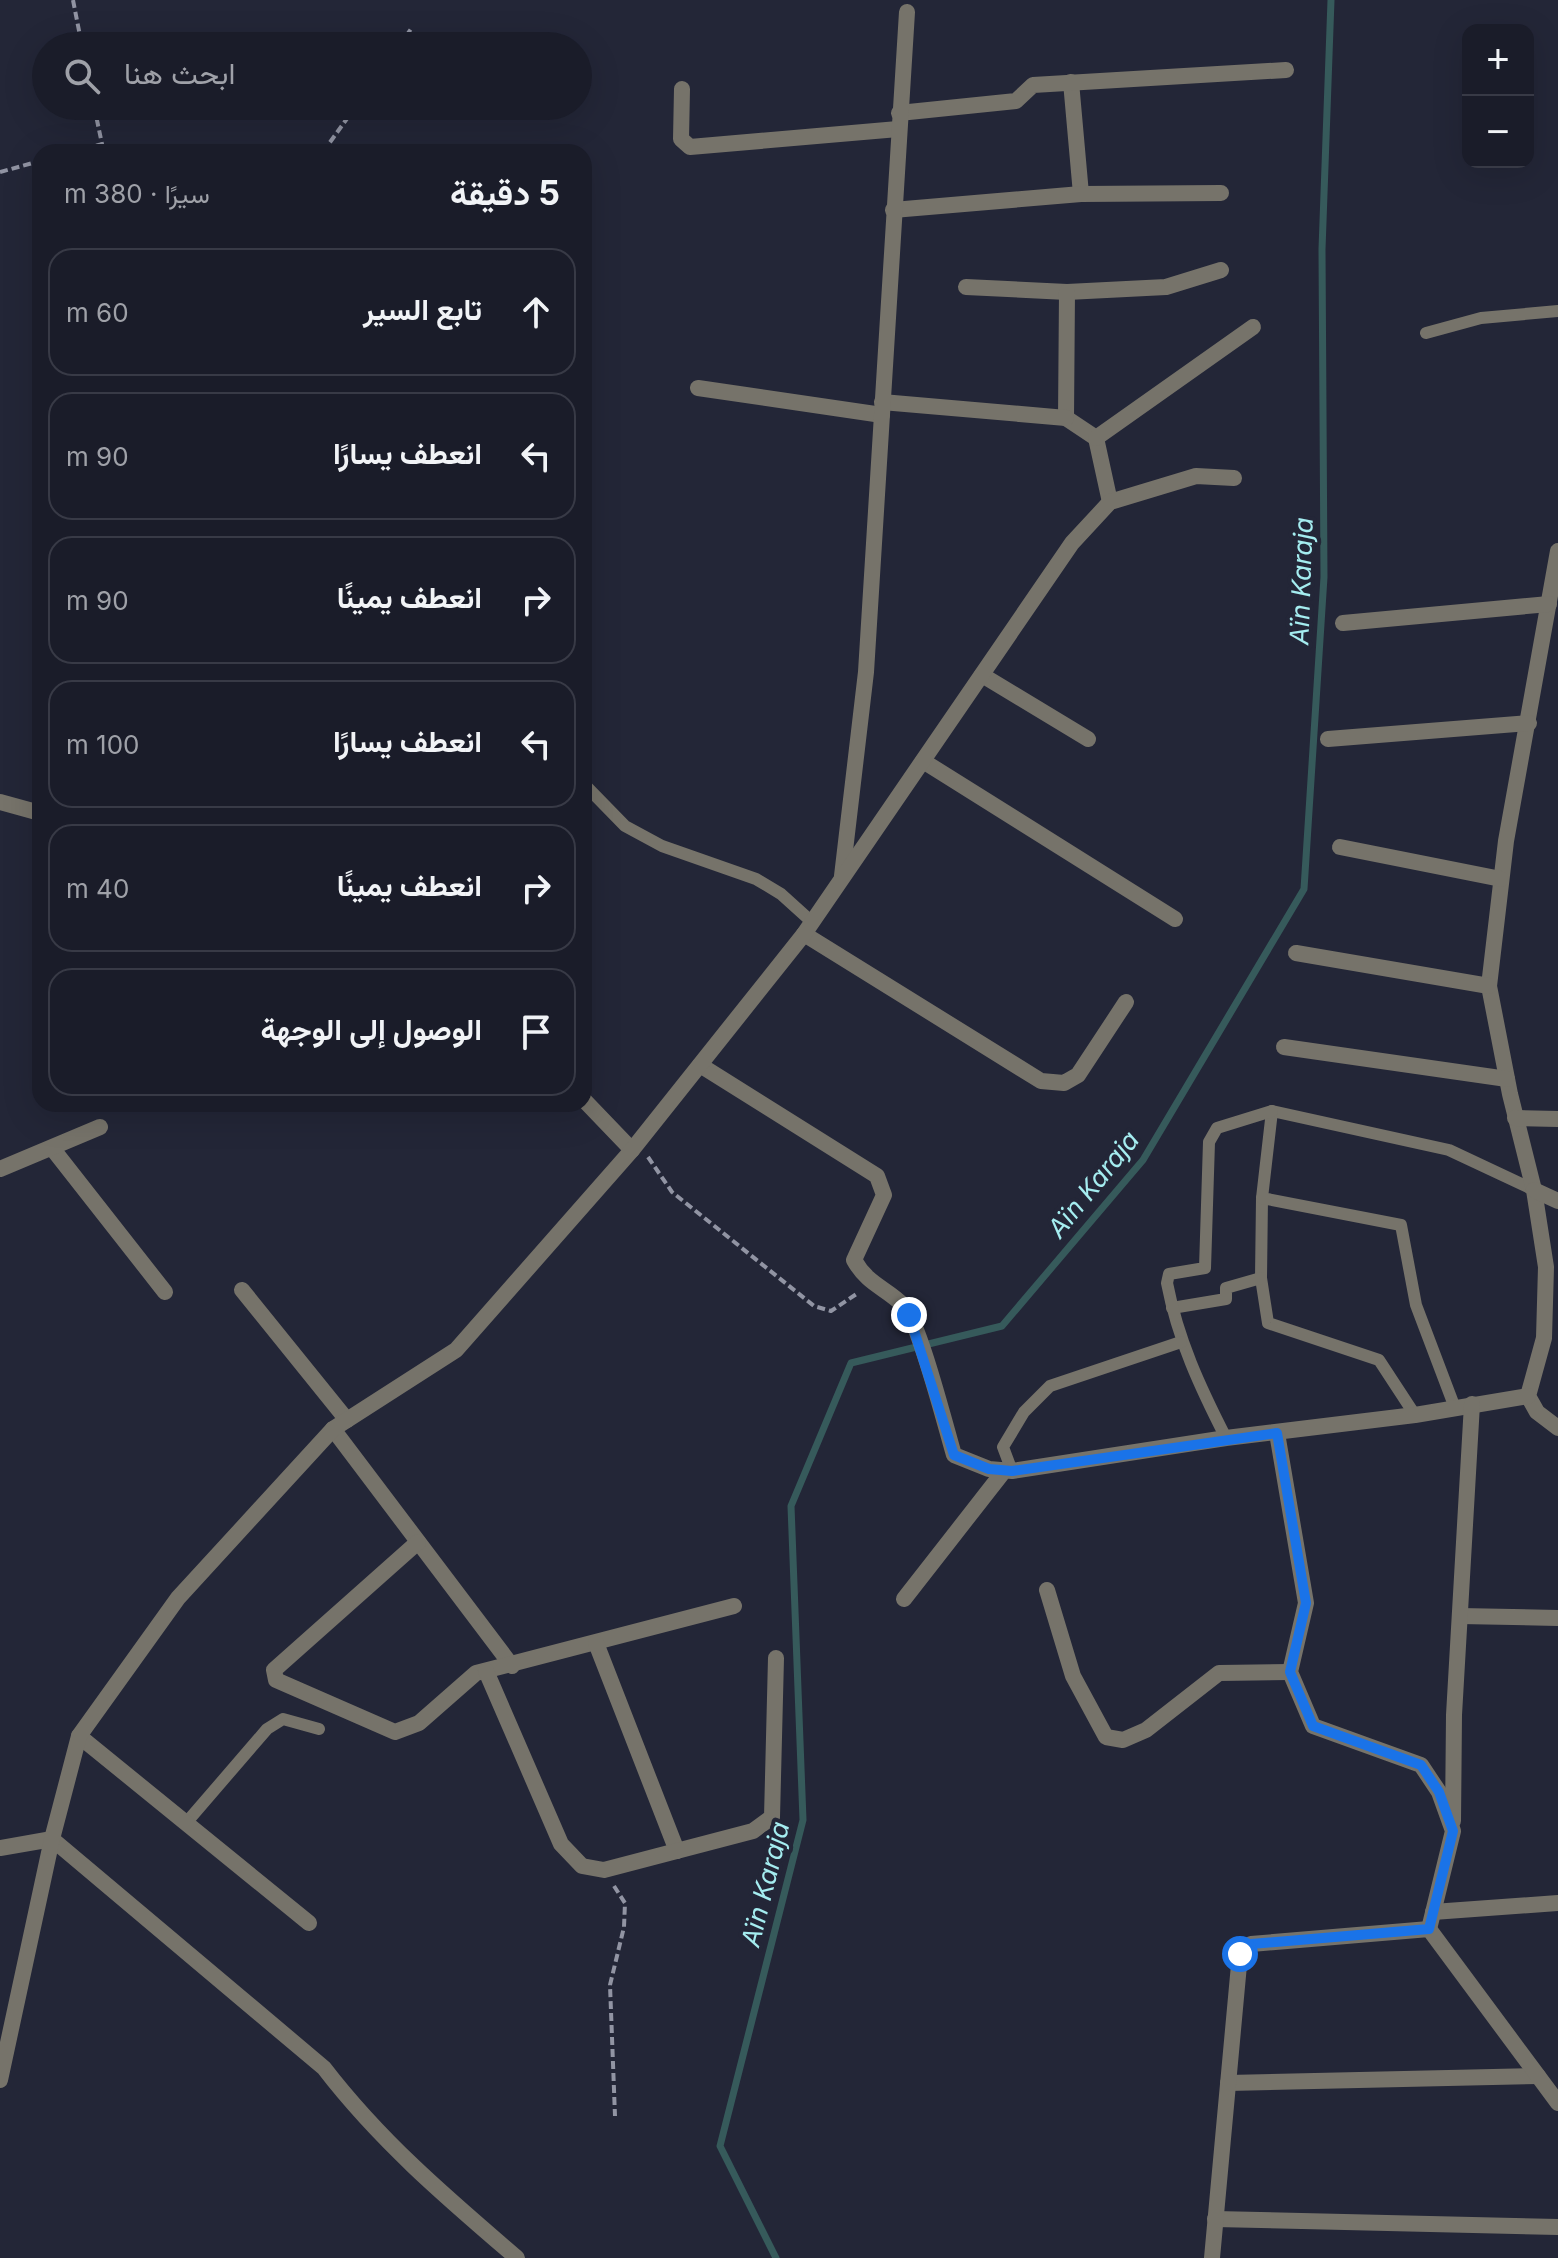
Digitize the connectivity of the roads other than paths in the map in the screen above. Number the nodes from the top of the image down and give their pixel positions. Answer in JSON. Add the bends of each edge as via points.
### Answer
{"nodes":[{"id":1,"x":907,"y":12,"type":"dead end"},
{"id":2,"x":1286,"y":70,"type":"dead end"},
{"id":3,"x":1071,"y":82,"type":"junction"},
{"id":4,"x":682,"y":89,"type":"dead end"},
{"id":5,"x":898,"y":121,"type":"junction"},
{"id":6,"x":1221,"y":193,"type":"dead end"},
{"id":7,"x":1081,"y":194,"type":"junction"},
{"id":8,"x":893,"y":210,"type":"junction"},
{"id":9,"x":1221,"y":270,"type":"dead end"},
{"id":10,"x":966,"y":287,"type":"dead end"},
{"id":11,"x":1067,"y":292,"type":"junction"},
{"id":12,"x":1558,"y":311,"type":"edge"},
{"id":13,"x":1253,"y":327,"type":"dead end"},
{"id":14,"x":1426,"y":333,"type":"dead end"},
{"id":15,"x":698,"y":388,"type":"dead end"},
{"id":16,"x":882,"y":408,"type":"junction"},
{"id":17,"x":1066,"y":418,"type":"junction"},
{"id":18,"x":1096,"y":438,"type":"junction"},
{"id":19,"x":1234,"y":478,"type":"dead end"},
{"id":20,"x":1110,"y":502,"type":"junction"},
{"id":21,"x":1558,"y":551,"type":"edge"},
{"id":22,"x":1549,"y":604,"type":"junction"},
{"id":23,"x":1343,"y":623,"type":"dead end"},
{"id":24,"x":982,"y":675,"type":"junction"},
{"id":25,"x":1529,"y":723,"type":"junction"},
{"id":26,"x":1088,"y":739,"type":"dead end"},
{"id":27,"x":1328,"y":739,"type":"dead end"},
{"id":28,"x":923,"y":761,"type":"junction"},
{"id":29,"x":592,"y":792,"type":"edge"},
{"id":30,"x":0,"y":802,"type":"edge"},
{"id":31,"x":32,"y":811,"type":"edge"},
{"id":32,"x":1340,"y":847,"type":"dead end"},
{"id":33,"x":1501,"y":879,"type":"junction"},
{"id":34,"x":842,"y":880,"type":"junction"},
{"id":35,"x":1175,"y":919,"type":"dead end"},
{"id":36,"x":808,"y":928,"type":"junction"},
{"id":37,"x":1296,"y":953,"type":"dead end"},
{"id":38,"x":1489,"y":986,"type":"junction"},
{"id":39,"x":1126,"y":1002,"type":"dead end"},
{"id":40,"x":1284,"y":1047,"type":"dead end"},
{"id":41,"x":700,"y":1065,"type":"junction"},
{"id":42,"x":1507,"y":1079,"type":"junction"},
{"id":43,"x":592,"y":1107,"type":"edge"},
{"id":44,"x":1272,"y":1111,"type":"junction"},
{"id":45,"x":1515,"y":1118,"type":"junction"},
{"id":46,"x":1558,"y":1119,"type":"edge"},
{"id":47,"x":100,"y":1127,"type":"dead end"},
{"id":48,"x":635,"y":1146,"type":"junction"},
{"id":49,"x":52,"y":1148,"type":"junction"},
{"id":50,"x":0,"y":1169,"type":"edge"},
{"id":51,"x":1534,"y":1190,"type":"junction"},
{"id":52,"x":1262,"y":1198,"type":"junction"},
{"id":53,"x":1558,"y":1201,"type":"edge"},
{"id":54,"x":1261,"y":1278,"type":"junction"},
{"id":55,"x":242,"y":1290,"type":"dead end"},
{"id":56,"x":165,"y":1292,"type":"dead end"},
{"id":57,"x":1172,"y":1308,"type":"junction"},
{"id":58,"x":1181,"y":1342,"type":"junction"},
{"id":59,"x":1528,"y":1396,"type":"junction"},
{"id":60,"x":1464,"y":1406,"type":"junction"},
{"id":61,"x":1415,"y":1415,"type":"junction"},
{"id":62,"x":340,"y":1424,"type":"junction"},
{"id":63,"x":1558,"y":1428,"type":"edge"},
{"id":64,"x":1277,"y":1433,"type":"junction"},
{"id":65,"x":1226,"y":1438,"type":"junction"},
{"id":66,"x":1008,"y":1471,"type":"junction"},
{"id":67,"x":418,"y":1542,"type":"junction"},
{"id":68,"x":1047,"y":1590,"type":"dead end"},
{"id":69,"x":904,"y":1599,"type":"dead end"},
{"id":70,"x":734,"y":1606,"type":"dead end"},
{"id":71,"x":1460,"y":1616,"type":"junction"},
{"id":72,"x":1558,"y":1618,"type":"edge"},
{"id":73,"x":596,"y":1643,"type":"junction"},
{"id":74,"x":776,"y":1658,"type":"dead end"},
{"id":75,"x":512,"y":1666,"type":"junction"},
{"id":76,"x":486,"y":1671,"type":"junction"},
{"id":77,"x":1290,"y":1672,"type":"junction"},
{"id":78,"x":319,"y":1729,"type":"dead end"},
{"id":79,"x":79,"y":1736,"type":"junction"},
{"id":80,"x":186,"y":1823,"type":"junction"},
{"id":81,"x":1453,"y":1831,"type":"junction"},
{"id":82,"x":52,"y":1839,"type":"junction"},
{"id":83,"x":0,"y":1848,"type":"edge"},
{"id":84,"x":677,"y":1851,"type":"junction"},
{"id":85,"x":1558,"y":1903,"type":"edge"},
{"id":86,"x":1431,"y":1921,"type":"junction"},
{"id":87,"x":309,"y":1923,"type":"dead end"},
{"id":88,"x":1538,"y":2076,"type":"junction"},
{"id":89,"x":0,"y":2080,"type":"edge"},
{"id":90,"x":1228,"y":2083,"type":"junction"},
{"id":91,"x":1558,"y":2103,"type":"edge"},
{"id":92,"x":1215,"y":2219,"type":"junction"},
{"id":93,"x":1558,"y":2227,"type":"edge"},
{"id":94,"x":517,"y":2258,"type":"edge"},
{"id":95,"x":1212,"y":2258,"type":"edge"}],
"edges":[{"from":1,"to":5,"type":"street"},
{"from":2,"to":3,"type":"street"},
{"from":3,"to":5,"type":"street","via":[[1033,85],[1016,101]]},
{"from":3,"to":7,"type":"street"},
{"from":4,"to":5,"type":"street","via":[[681,139],[690,147]]},
{"from":5,"to":8,"type":"street"},
{"from":6,"to":7,"type":"street"},
{"from":7,"to":8,"type":"street"},
{"from":8,"to":16,"type":"street"},
{"from":9,"to":11,"type":"street","via":[[1166,287]]},
{"from":10,"to":11,"type":"street"},
{"from":11,"to":17,"type":"street"},
{"from":12,"to":14,"type":"lane","via":[[1481,318]]},
{"from":13,"to":18,"type":"street"},
{"from":15,"to":16,"type":"street"},
{"from":16,"to":17,"type":"street"},
{"from":16,"to":34,"type":"street","via":[[866,672]]},
{"from":17,"to":18,"type":"street"},
{"from":18,"to":20,"type":"street"},
{"from":19,"to":20,"type":"street","via":[[1196,476]]},
{"from":20,"to":24,"type":"street","via":[[1072,543]]},
{"from":21,"to":22,"type":"street"},
{"from":22,"to":23,"type":"street"},
{"from":22,"to":25,"type":"street"},
{"from":24,"to":26,"type":"street"},
{"from":24,"to":28,"type":"street"},
{"from":25,"to":27,"type":"street"},
{"from":25,"to":33,"type":"street"},
{"from":28,"to":34,"type":"street"},
{"from":28,"to":35,"type":"street"},
{"from":29,"to":36,"type":"lane","via":[[625,826],[662,846],[756,879],[781,894]]},
{"from":30,"to":31,"type":"street"},
{"from":32,"to":33,"type":"street"},
{"from":33,"to":38,"type":"street"},
{"from":34,"to":36,"type":"street"},
{"from":36,"to":39,"type":"street","via":[[1041,1081],[1064,1083],[1078,1075]]},
{"from":36,"to":41,"type":"street"},
{"from":37,"to":38,"type":"street"},
{"from":38,"to":42,"type":"street"},
{"from":40,"to":42,"type":"street"},
{"from":41,"to":48,"type":"street"},
{"from":41,"to":66,"type":"street","via":[[877,1176],[884,1195],[854,1260],[864,1277],[905,1307],[954,1455]]},
{"from":42,"to":45,"type":"street"},
{"from":43,"to":48,"type":"street"},
{"from":44,"to":51,"type":"lane","via":[[1449,1150]]},
{"from":44,"to":52,"type":"lane"},
{"from":44,"to":57,"type":"lane","via":[[1217,1128],[1209,1142],[1205,1268],[1169,1274]]},
{"from":45,"to":46,"type":"street"},
{"from":45,"to":51,"type":"street"},
{"from":47,"to":49,"type":"street"},
{"from":48,"to":62,"type":"street","via":[[456,1350]]},
{"from":49,"to":50,"type":"street"},
{"from":49,"to":56,"type":"street"},
{"from":51,"to":53,"type":"street"},
{"from":51,"to":59,"type":"street","via":[[1547,1303],[1544,1338]]},
{"from":52,"to":54,"type":"lane"},
{"from":52,"to":60,"type":"lane","via":[[1401,1225],[1416,1305]]},
{"from":54,"to":57,"type":"lane","via":[[1226,1288],[1226,1299]]},
{"from":54,"to":61,"type":"lane","via":[[1268,1323],[1379,1360]]},
{"from":55,"to":62,"type":"street"},
{"from":57,"to":58,"type":"lane"},
{"from":58,"to":65,"type":"lane"},
{"from":58,"to":66,"type":"lane","via":[[1050,1386],[1024,1412],[1003,1447]]},
{"from":59,"to":60,"type":"street"},
{"from":59,"to":63,"type":"street","via":[[1537,1412]]},
{"from":60,"to":61,"type":"street"},
{"from":60,"to":71,"type":"street"},
{"from":61,"to":64,"type":"street"},
{"from":62,"to":67,"type":"street"},
{"from":62,"to":79,"type":"street","via":[[178,1598]]},
{"from":64,"to":65,"type":"street"},
{"from":64,"to":77,"type":"street","via":[[1306,1603]]},
{"from":65,"to":66,"type":"street"},
{"from":66,"to":69,"type":"street"},
{"from":67,"to":75,"type":"street"},
{"from":67,"to":76,"type":"street","via":[[274,1670],[276,1680],[395,1732],[419,1723],[476,1673]]},
{"from":68,"to":77,"type":"street","via":[[1073,1676],[1106,1737],[1123,1740],[1146,1730],[1219,1673]]},
{"from":70,"to":73,"type":"street"},
{"from":71,"to":72,"type":"street"},
{"from":71,"to":81,"type":"street"},
{"from":73,"to":75,"type":"street"},
{"from":73,"to":84,"type":"street"},
{"from":74,"to":84,"type":"street","via":[[772,1817],[753,1831]]},
{"from":75,"to":76,"type":"street"},
{"from":76,"to":84,"type":"street","via":[[561,1844],[582,1866],[604,1870]]},
{"from":77,"to":81,"type":"street","via":[[1313,1726],[1421,1765],[1439,1792]]},
{"from":78,"to":80,"type":"lane","via":[[283,1719],[267,1729]]},
{"from":79,"to":80,"type":"street"},
{"from":79,"to":82,"type":"street"},
{"from":80,"to":87,"type":"street"},
{"from":81,"to":86,"type":"street"},
{"from":82,"to":83,"type":"street"},
{"from":82,"to":89,"type":"street"},
{"from":82,"to":94,"type":"street","via":[[324,2068],[412,2168]]},
{"from":85,"to":86,"type":"street"},
{"from":86,"to":88,"type":"street"},
{"from":86,"to":90,"type":"street","via":[[1244,1949]]},
{"from":88,"to":90,"type":"street"},
{"from":88,"to":91,"type":"street"},
{"from":90,"to":92,"type":"street"},
{"from":92,"to":93,"type":"street"},
{"from":92,"to":95,"type":"street"}]}
